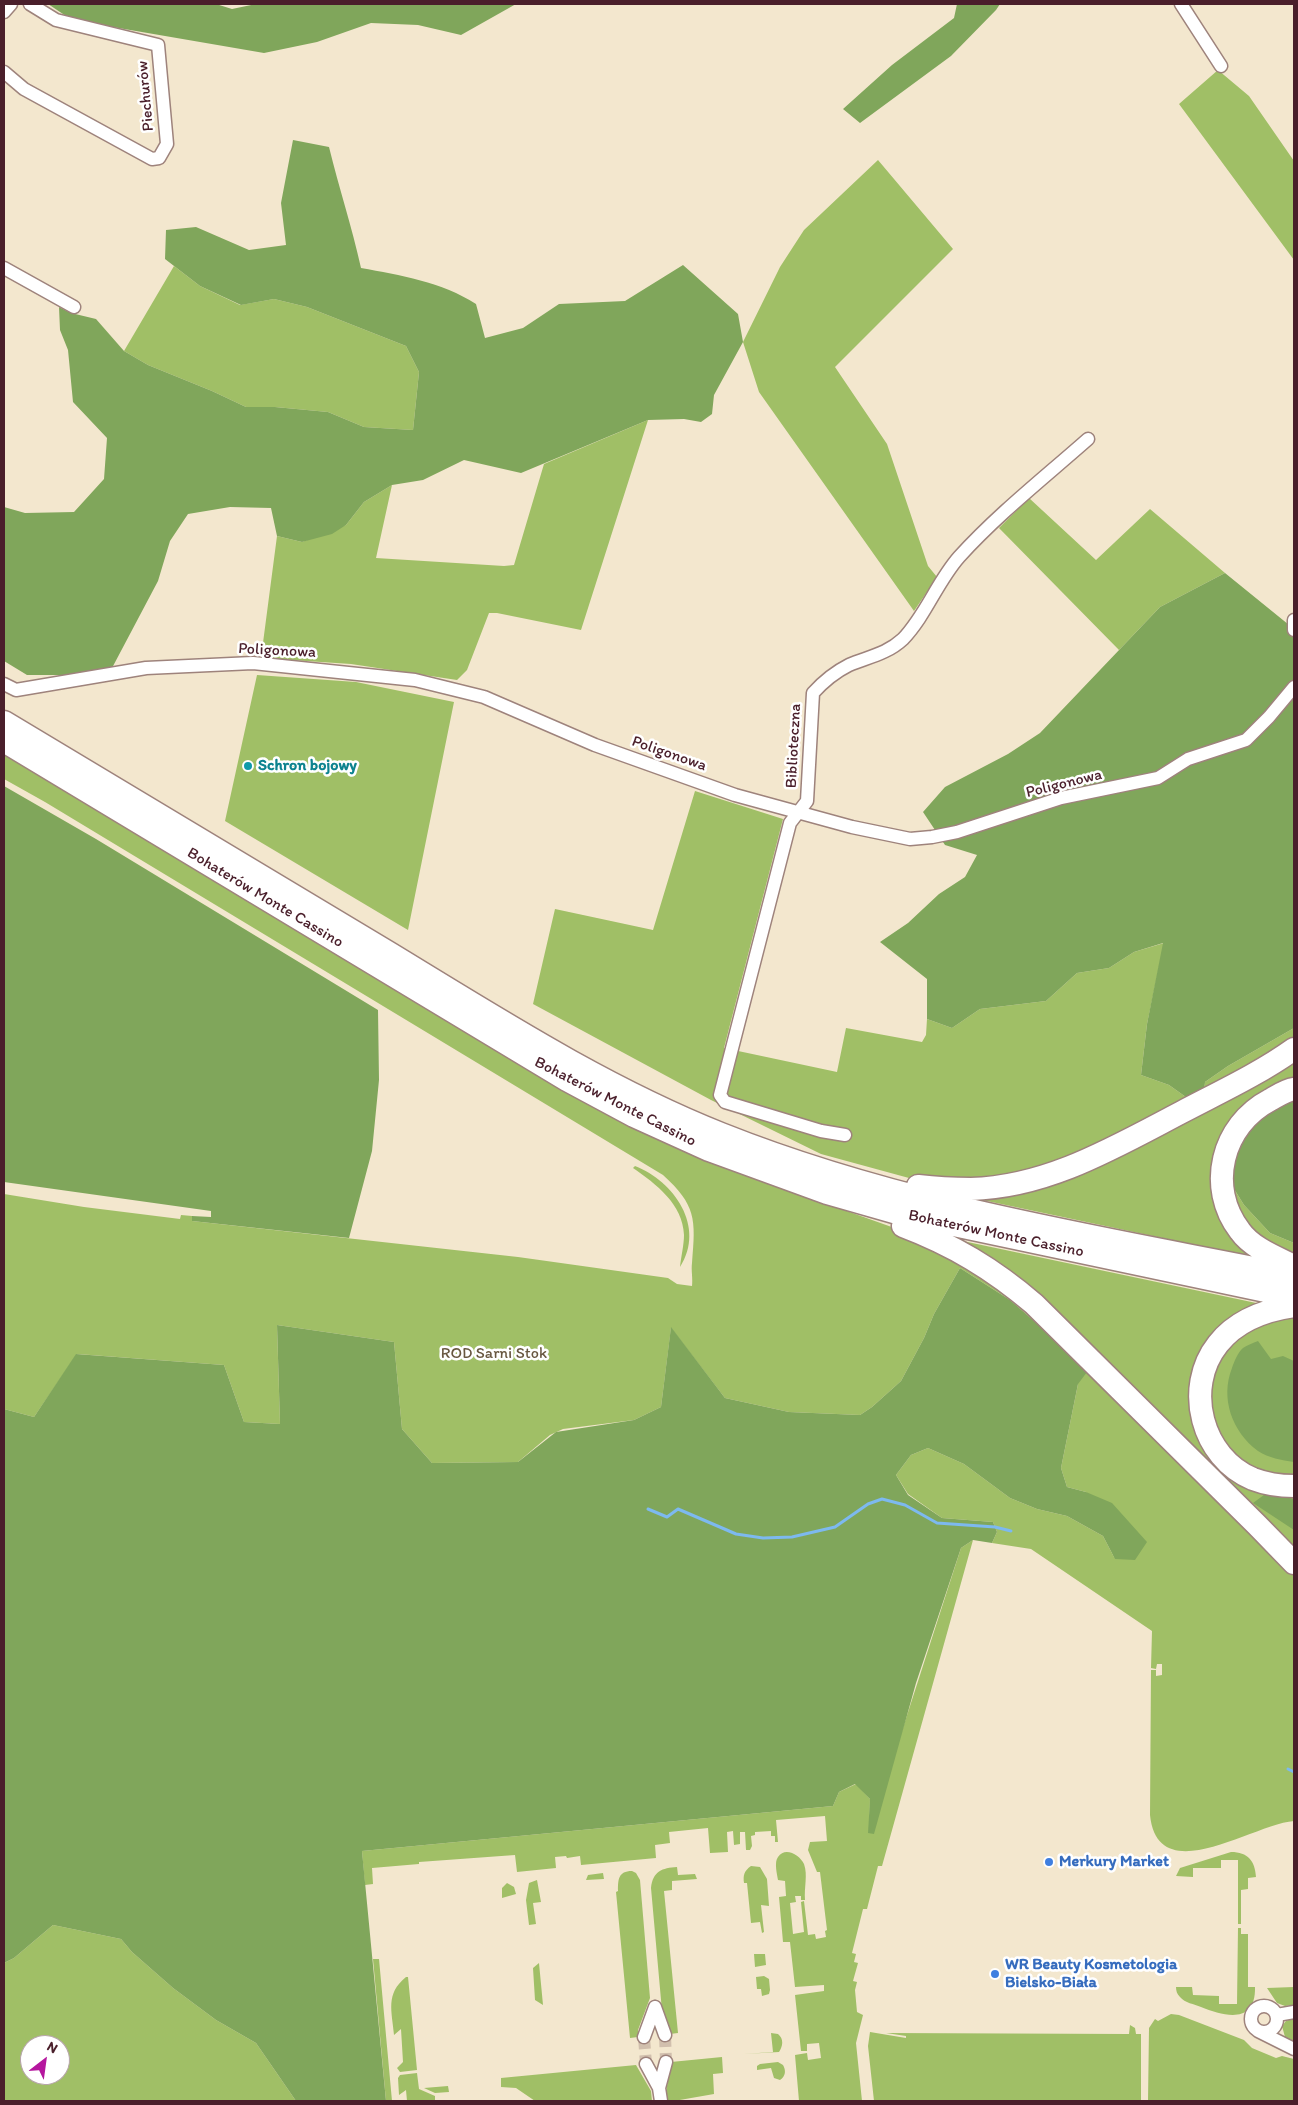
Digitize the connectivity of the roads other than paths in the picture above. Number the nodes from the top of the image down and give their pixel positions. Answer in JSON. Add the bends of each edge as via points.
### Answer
{"nodes":[{"id":1,"x":11,"y":4,"type":"edge"},
{"id":2,"x":30,"y":4,"type":"edge"},
{"id":3,"x":1181,"y":4,"type":"edge"},
{"id":4,"x":4,"y":12,"type":"edge"},
{"id":5,"x":1221,"y":66,"type":"dead end"},
{"id":6,"x":4,"y":72,"type":"edge"},
{"id":7,"x":4,"y":268,"type":"edge"},
{"id":8,"x":74,"y":307,"type":"dead end"},
{"id":9,"x":1088,"y":439,"type":"dead end"},
{"id":10,"x":1294,"y":620,"type":"edge"},
{"id":11,"x":1294,"y":630,"type":"edge"},
{"id":12,"x":4,"y":684,"type":"edge"},
{"id":13,"x":1294,"y":687,"type":"edge"},
{"id":14,"x":4,"y":722,"type":"edge"},
{"id":15,"x":4,"y":741,"type":"edge"},
{"id":16,"x":798,"y":812,"type":"junction"},
{"id":17,"x":1294,"y":1050,"type":"edge"},
{"id":18,"x":1294,"y":1089,"type":"edge"},
{"id":19,"x":845,"y":1135,"type":"dead end"},
{"id":20,"x":834,"y":1185,"type":"junction"},
{"id":21,"x":1294,"y":1266,"type":"edge"},
{"id":22,"x":1294,"y":1276,"type":"edge"},
{"id":23,"x":1294,"y":1297,"type":"edge"},
{"id":24,"x":1294,"y":1306,"type":"edge"},
{"id":25,"x":1294,"y":1486,"type":"edge"},
{"id":26,"x":1294,"y":1563,"type":"edge"},
{"id":27,"x":1294,"y":2012,"type":"edge"},
{"id":28,"x":1277,"y":2015,"type":"junction"},
{"id":29,"x":1258,"y":2031,"type":"junction"},
{"id":30,"x":665,"y":2034,"type":"tunnel mouth"},
{"id":31,"x":644,"y":2037,"type":"tunnel mouth"},
{"id":32,"x":1294,"y":2049,"type":"edge"},
{"id":33,"x":666,"y":2062,"type":"tunnel mouth"},
{"id":34,"x":646,"y":2064,"type":"tunnel mouth"},
{"id":35,"x":659,"y":2088,"type":"junction"},
{"id":36,"x":661,"y":2101,"type":"edge"}],
"edges":[{"from":1,"to":4,"type":"street"},
{"from":2,"to":6,"type":"street","name":"Piechurów","via":[[56,20],[158,45],[167,144],[159,158],[152,159],[24,89]]},
{"from":3,"to":5,"type":"street"},
{"from":7,"to":8,"type":"street"},
{"from":9,"to":16,"type":"street","name":"Biblioteczna","via":[[963,553],[903,638],[878,656],[848,666],[822,682],[813,693],[806,801]]},
{"from":10,"to":11,"type":"street"},
{"from":12,"to":16,"type":"street","name":"Poligonowa","via":[[16,690],[146,668],[253,664],[415,680],[484,697],[595,745],[735,795]]},
{"from":13,"to":16,"type":"street","name":"Poligonowa","via":[[1246,740],[1188,759],[1158,778],[1061,798],[957,832],[910,839]]},
{"from":14,"to":20,"type":"highway","name":"Bohaterów Monte Cassino","via":[[596,1076]]},
{"from":15,"to":20,"type":"highway","name":"Bohaterów Monte Cassino","via":[[587,1092],[709,1150]]},
{"from":16,"to":19,"type":"street","name":"Biblioteczna","via":[[790,823],[720,1095],[725,1102],[821,1131]]},
{"from":17,"to":20,"type":"highway","via":[[1250,1077],[1095,1158],[1057,1173],[1013,1184],[972,1189]]},
{"from":18,"to":21,"type":"highway","via":[[1257,1106],[1235,1130],[1226,1150],[1222,1177],[1227,1210],[1240,1232],[1261,1249]]},
{"from":20,"to":22,"type":"highway","name":"Bohaterów Monte Cassino"},
{"from":20,"to":23,"type":"highway","name":"Bohaterów Monte Cassino","via":[[906,1215]]},
{"from":20,"to":26,"type":"highway","via":[[856,1210],[932,1237],[1004,1278],[1066,1334]]},
{"from":24,"to":25,"type":"highway","via":[[1252,1318],[1232,1330],[1217,1345],[1200,1388],[1201,1414],[1217,1452],[1253,1479],[1278,1486]]},
{"from":27,"to":28,"type":"street"},
{"from":28,"to":29,"type":"street","via":[[1277,2024],[1271,2031]]},
{"from":28,"to":29,"type":"street","via":[[1267,2006],[1256,2010],[1251,2021]]},
{"from":29,"to":32,"type":"street"},
{"from":30,"to":31,"type":"street","via":[[656,2007]]},
{"from":33,"to":35,"type":"street"},
{"from":34,"to":35,"type":"street"},
{"from":35,"to":36,"type":"street"}]}
